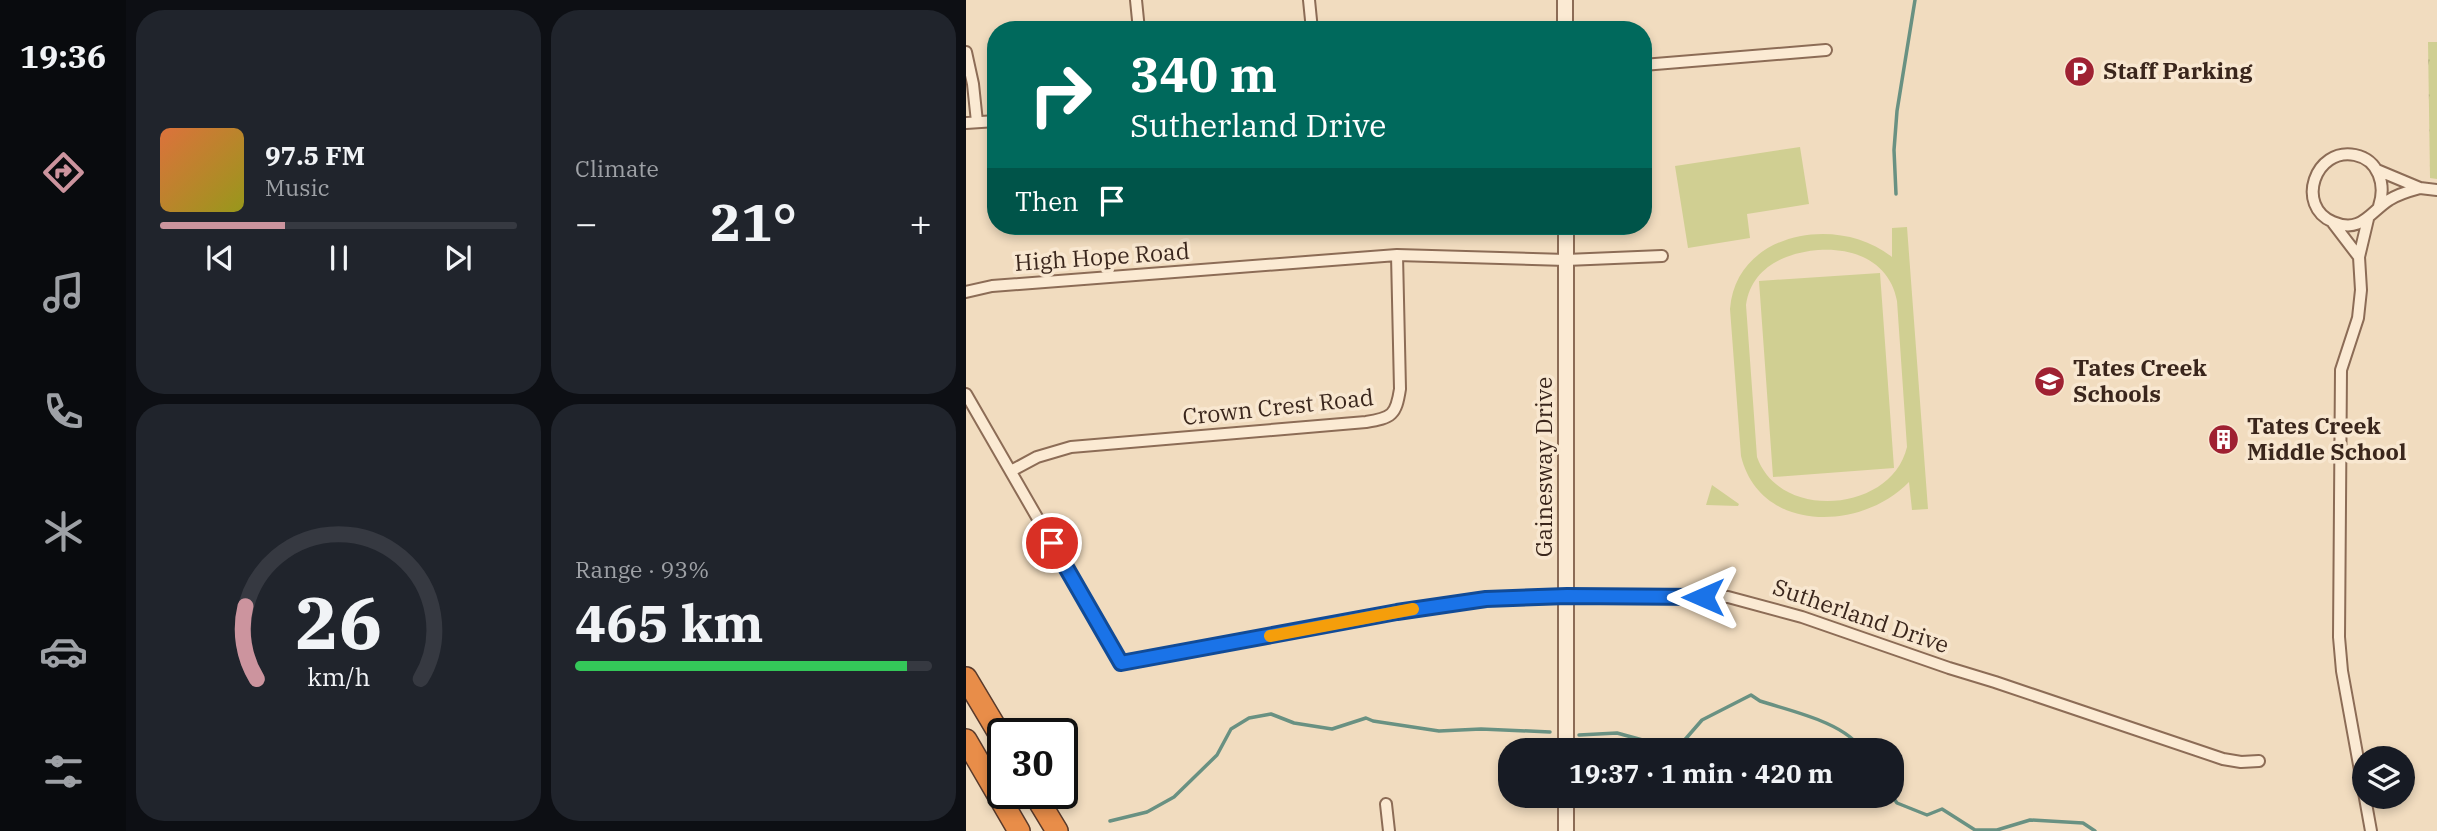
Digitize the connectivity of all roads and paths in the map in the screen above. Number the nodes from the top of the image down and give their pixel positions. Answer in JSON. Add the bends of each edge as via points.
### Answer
{"nodes":[{"id":1,"x":1136,"y":0,"type":"edge"},
{"id":2,"x":1309,"y":0,"type":"edge"},
{"id":3,"x":1565,"y":0,"type":"edge"},
{"id":4,"x":1138,"y":21,"type":"edge"},
{"id":5,"x":1311,"y":21,"type":"edge"},
{"id":6,"x":1565,"y":21,"type":"edge"},
{"id":7,"x":1826,"y":50,"type":"dead end"},
{"id":8,"x":966,"y":52,"type":"edge"},
{"id":9,"x":1652,"y":64,"type":"edge"},
{"id":10,"x":971,"y":123,"type":"edge"},
{"id":11,"x":2377,"y":170,"type":"junction"},
{"id":12,"x":2420,"y":188,"type":"junction"},
{"id":13,"x":2437,"y":190,"type":"edge"},
{"id":14,"x":2379,"y":206,"type":"junction"},
{"id":15,"x":2368,"y":219,"type":"junction"},
{"id":16,"x":2333,"y":223,"type":"junction"},
{"id":17,"x":1566,"y":235,"type":"edge"},
{"id":18,"x":1396,"y":255,"type":"junction"},
{"id":19,"x":1662,"y":256,"type":"dead end"},
{"id":20,"x":2359,"y":257,"type":"junction"},
{"id":21,"x":1566,"y":260,"type":"junction"},
{"id":22,"x":966,"y":292,"type":"edge"},
{"id":23,"x":966,"y":394,"type":"edge"},
{"id":24,"x":1011,"y":471,"type":"junction"},
{"id":25,"x":1567,"y":596,"type":"junction"},
{"id":26,"x":966,"y":678,"type":"edge"},
{"id":27,"x":990,"y":718,"type":"edge"},
{"id":28,"x":1566,"y":738,"type":"edge"},
{"id":29,"x":966,"y":740,"type":"edge"},
{"id":30,"x":2259,"y":761,"type":"dead end"},
{"id":31,"x":1386,"y":804,"type":"dead end"},
{"id":32,"x":1566,"y":808,"type":"edge"},
{"id":33,"x":1044,"y":809,"type":"edge"},
{"id":34,"x":1020,"y":831,"type":"edge"},
{"id":35,"x":1057,"y":831,"type":"edge"},
{"id":36,"x":1389,"y":831,"type":"edge"},
{"id":37,"x":1566,"y":831,"type":"edge"},
{"id":38,"x":2371,"y":831,"type":"edge"}],
"edges":[{"from":1,"to":4,"type":"street"},
{"from":2,"to":5,"type":"street"},
{"from":3,"to":6,"type":"street"},
{"from":7,"to":9,"type":"street"},
{"from":8,"to":10,"type":"street","via":[[973,84]]},
{"from":11,"to":12,"type":"street"},
{"from":11,"to":14,"type":"street","via":[[2383,188]]},
{"from":11,"to":16,"type":"street","via":[[2353,155],[2336,156],[2320,167],[2312,194],[2319,211]]},
{"from":12,"to":13,"type":"street"},
{"from":12,"to":14,"type":"street"},
{"from":14,"to":15,"type":"street"},
{"from":15,"to":16,"type":"street","via":[[2357,224]]},
{"from":15,"to":20,"type":"street"},
{"from":16,"to":20,"type":"street"},
{"from":17,"to":21,"type":"street","name":"Gainesway Drive"},
{"from":18,"to":21,"type":"street","name":"High Hope Road"},
{"from":18,"to":22,"type":"street","name":"High Hope Road","via":[[992,286]]},
{"from":18,"to":24,"type":"street","name":"Crown Crest Road","via":[[1400,389],[1398,407],[1391,415],[1366,422],[1070,447]]},
{"from":19,"to":21,"type":"street","name":"High Hope Road"},
{"from":20,"to":38,"type":"street","via":[[2358,318],[2341,370],[2339,650]]},
{"from":21,"to":25,"type":"street","name":"Gainesway Drive"},
{"from":23,"to":24,"type":"street","name":"Sutherland Drive"},
{"from":24,"to":25,"type":"street","name":"Sutherland Drive","via":[[1121,663],[1397,612],[1486,599]]},
{"from":25,"to":28,"type":"street","name":"Gainesway Drive"},
{"from":25,"to":30,"type":"street","name":"Sutherland Drive","via":[[1745,600],[2222,759]]},
{"from":26,"to":27,"type":"highway"},
{"from":29,"to":34,"type":"highway"},
{"from":31,"to":36,"type":"street"},
{"from":32,"to":37,"type":"street"},
{"from":33,"to":35,"type":"highway"}]}
